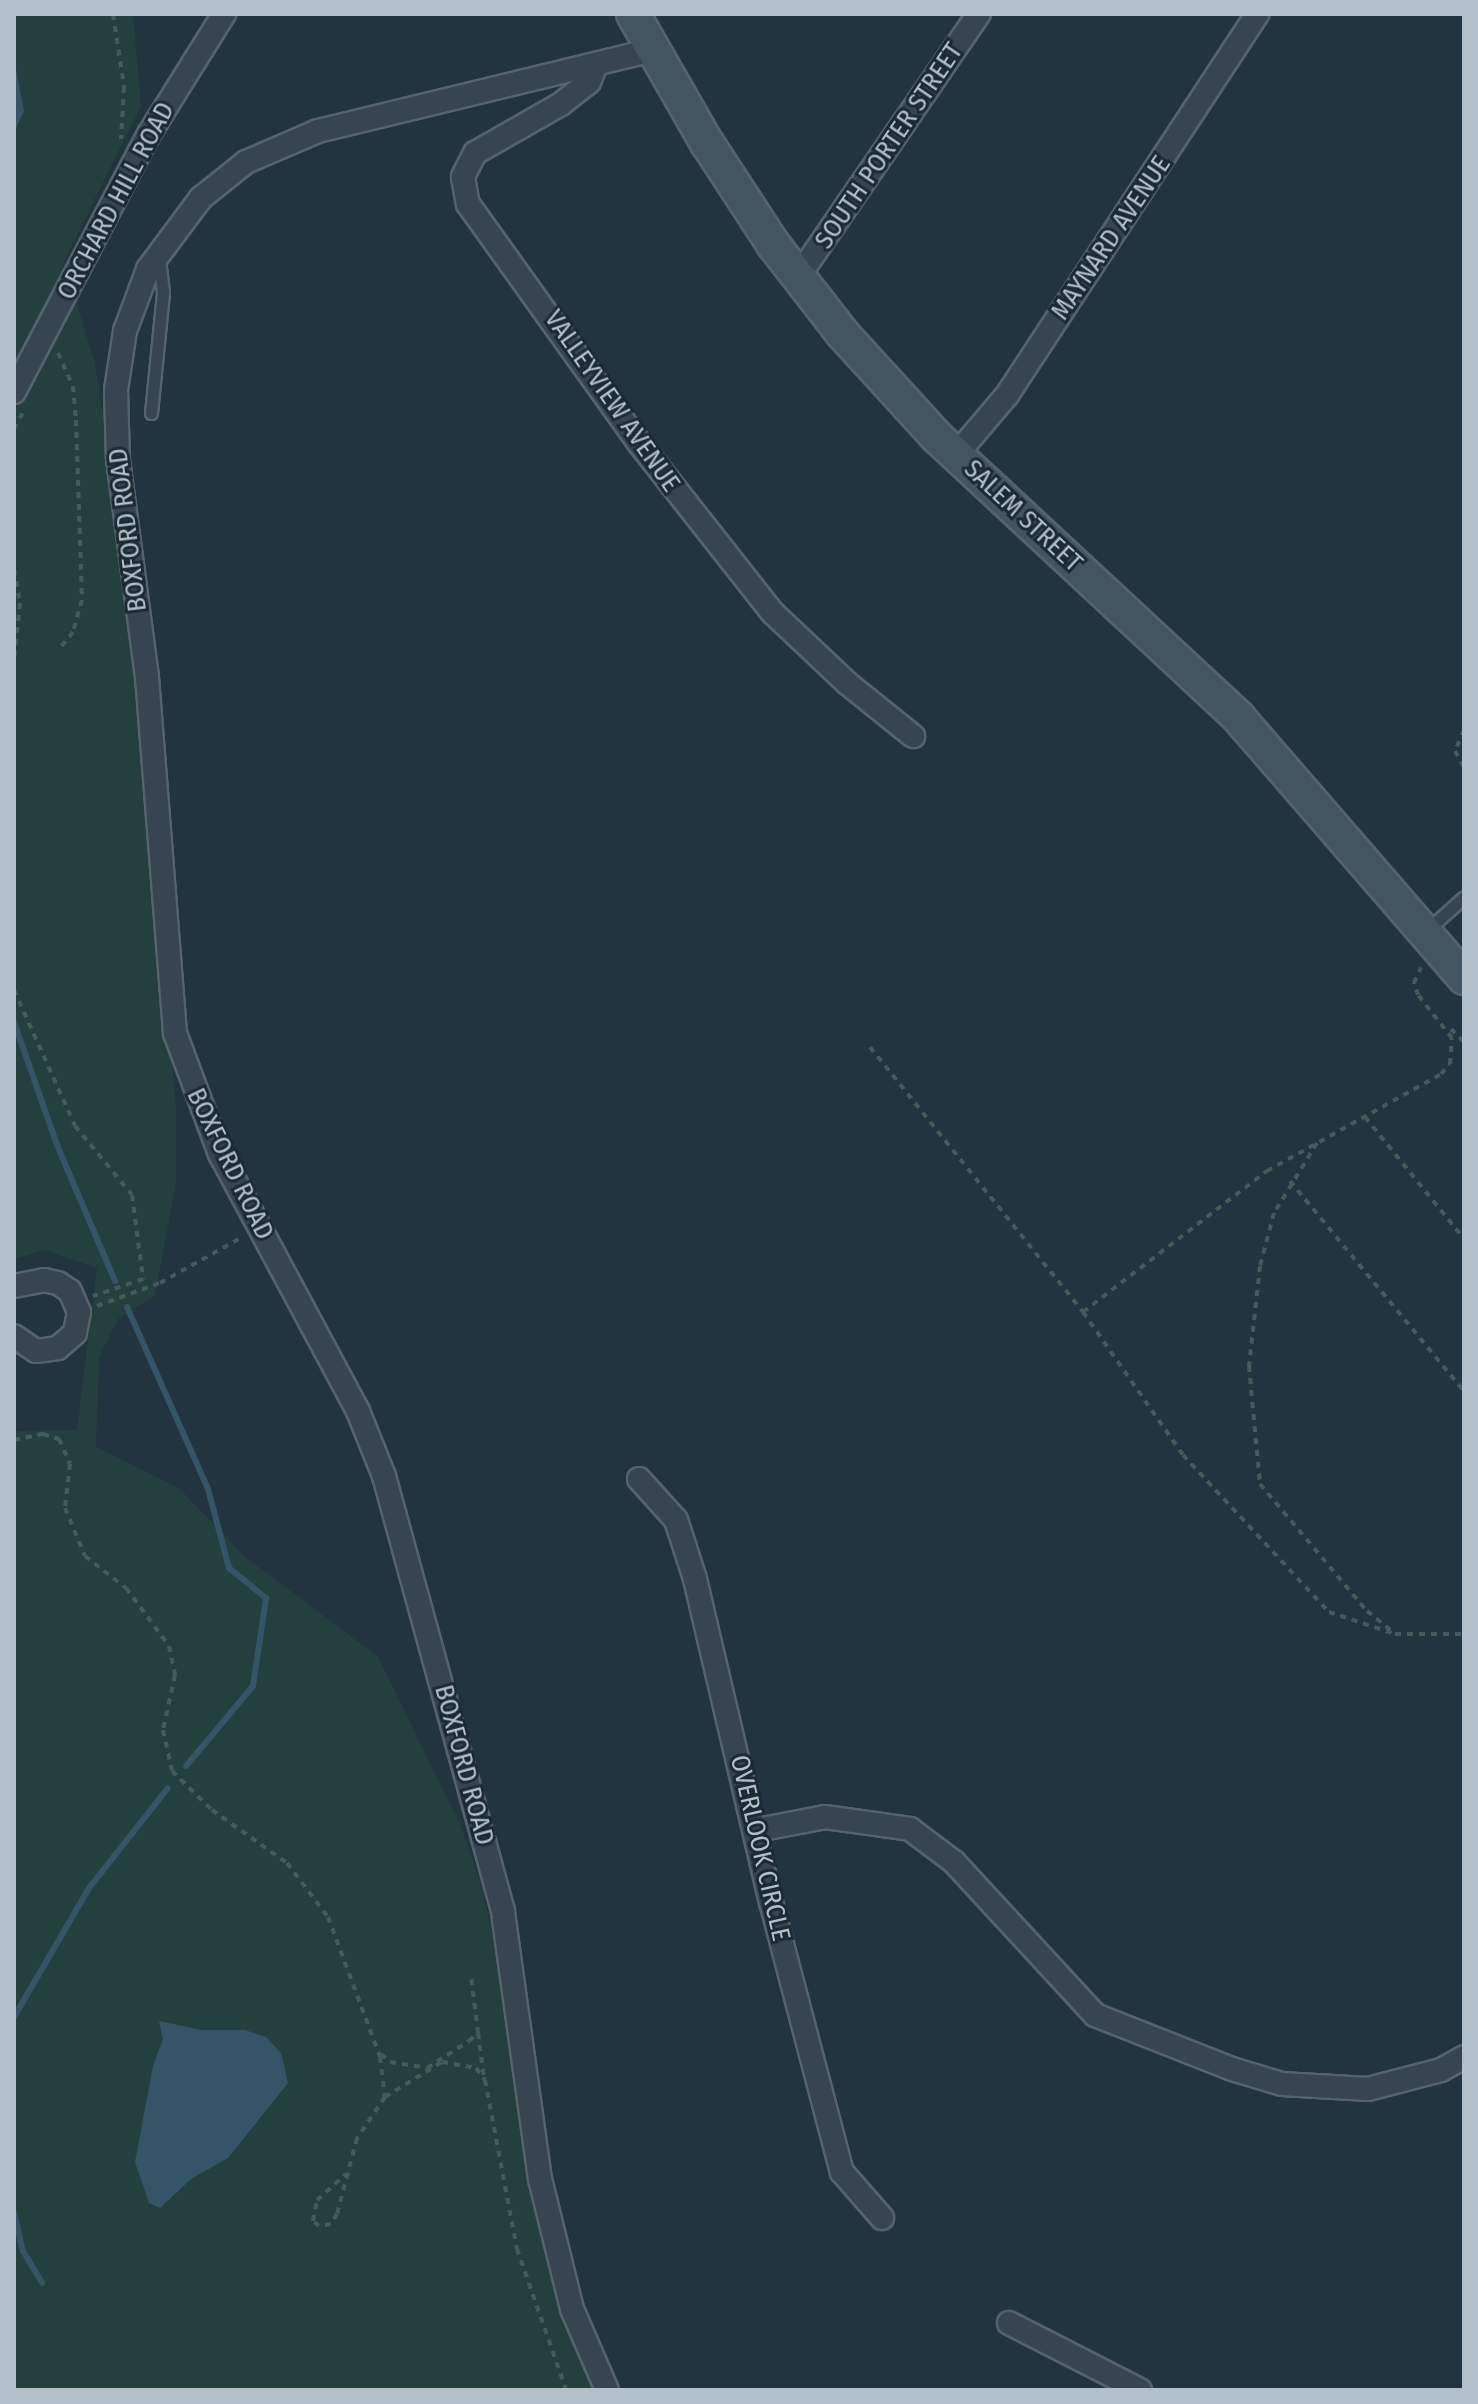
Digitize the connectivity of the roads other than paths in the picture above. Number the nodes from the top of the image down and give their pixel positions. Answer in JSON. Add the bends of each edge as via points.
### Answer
{"nodes":[{"id":1,"x":224,"y":14,"type":"edge"},
{"id":2,"x":633,"y":14,"type":"edge"},
{"id":3,"x":979,"y":14,"type":"edge"},
{"id":4,"x":1257,"y":14,"type":"edge"},
{"id":5,"x":653,"y":50,"type":"junction"},
{"id":6,"x":596,"y":65,"type":"junction"},
{"id":7,"x":158,"y":253,"type":"junction"},
{"id":8,"x":798,"y":277,"type":"junction"},
{"id":9,"x":14,"y":392,"type":"edge"},
{"id":10,"x":151,"y":413,"type":"dead end"},
{"id":11,"x":956,"y":455,"type":"junction"},
{"id":12,"x":913,"y":736,"type":"dead end"},
{"id":13,"x":1464,"y":897,"type":"edge"},
{"id":14,"x":1432,"y":940,"type":"junction"},
{"id":15,"x":1464,"y":978,"type":"edge"},
{"id":16,"x":14,"y":1286,"type":"edge"},
{"id":17,"x":14,"y":1336,"type":"edge"},
{"id":18,"x":639,"y":1479,"type":"dead end"},
{"id":19,"x":757,"y":1830,"type":"junction"},
{"id":20,"x":1464,"y":2057,"type":"edge"},
{"id":21,"x":882,"y":2218,"type":"dead end"},
{"id":22,"x":1009,"y":2323,"type":"dead end"},
{"id":23,"x":607,"y":2390,"type":"edge"},
{"id":24,"x":1140,"y":2390,"type":"edge"}],
"edges":[{"from":1,"to":9,"type":"street","name":"ORCHARD HILL ROAD","via":[[149,134]]},
{"from":2,"to":5,"type":"main road","name":"SALEM STREET"},
{"from":3,"to":8,"type":"street","name":"SOUTH PORTER STREET"},
{"from":4,"to":11,"type":"street","name":"MAYNARD AVENUE","via":[[1007,395]]},
{"from":5,"to":6,"type":"street","name":"BOXFORD ROAD"},
{"from":5,"to":8,"type":"main road","name":"SALEM STREET","via":[[707,143]]},
{"from":6,"to":7,"type":"street","name":"BOXFORD ROAD","via":[[318,131],[246,162],[201,198]]},
{"from":6,"to":12,"type":"street","name":"VALLEYVIEW AVENUE","via":[[589,82],[561,104],[475,153],[463,177],[468,204],[639,443],[773,613]]},
{"from":7,"to":10,"type":"lane","via":[[163,292]]},
{"from":7,"to":23,"type":"street","name":"BOXFORD ROAD","via":[[125,331],[117,419],[147,677],[175,1033],[220,1154],[358,1411],[407,1550],[503,1911],[540,2179],[572,2309]]},
{"from":8,"to":11,"type":"main road","name":"SALEM STREET","via":[[842,333]]},
{"from":11,"to":14,"type":"main road","name":"SALEM STREET","via":[[1239,718]]},
{"from":13,"to":14,"type":"lane"},
{"from":14,"to":15,"type":"main road","name":"SALEM STREET"},
{"from":16,"to":17,"type":"street","via":[[58,1283],[82,1305],[75,1333],[58,1348],[36,1351]]},
{"from":18,"to":19,"type":"street","name":"OVERLOOK CIRCLE","via":[[676,1520]]},
{"from":19,"to":20,"type":"street","via":[[825,1817],[910,1829],[954,1862],[1095,2015],[1232,2069],[1282,2084],[1368,2089],[1441,2070]]},
{"from":19,"to":21,"type":"street","name":"OVERLOOK CIRCLE","via":[[842,2172]]},
{"from":22,"to":24,"type":"street"}]}
